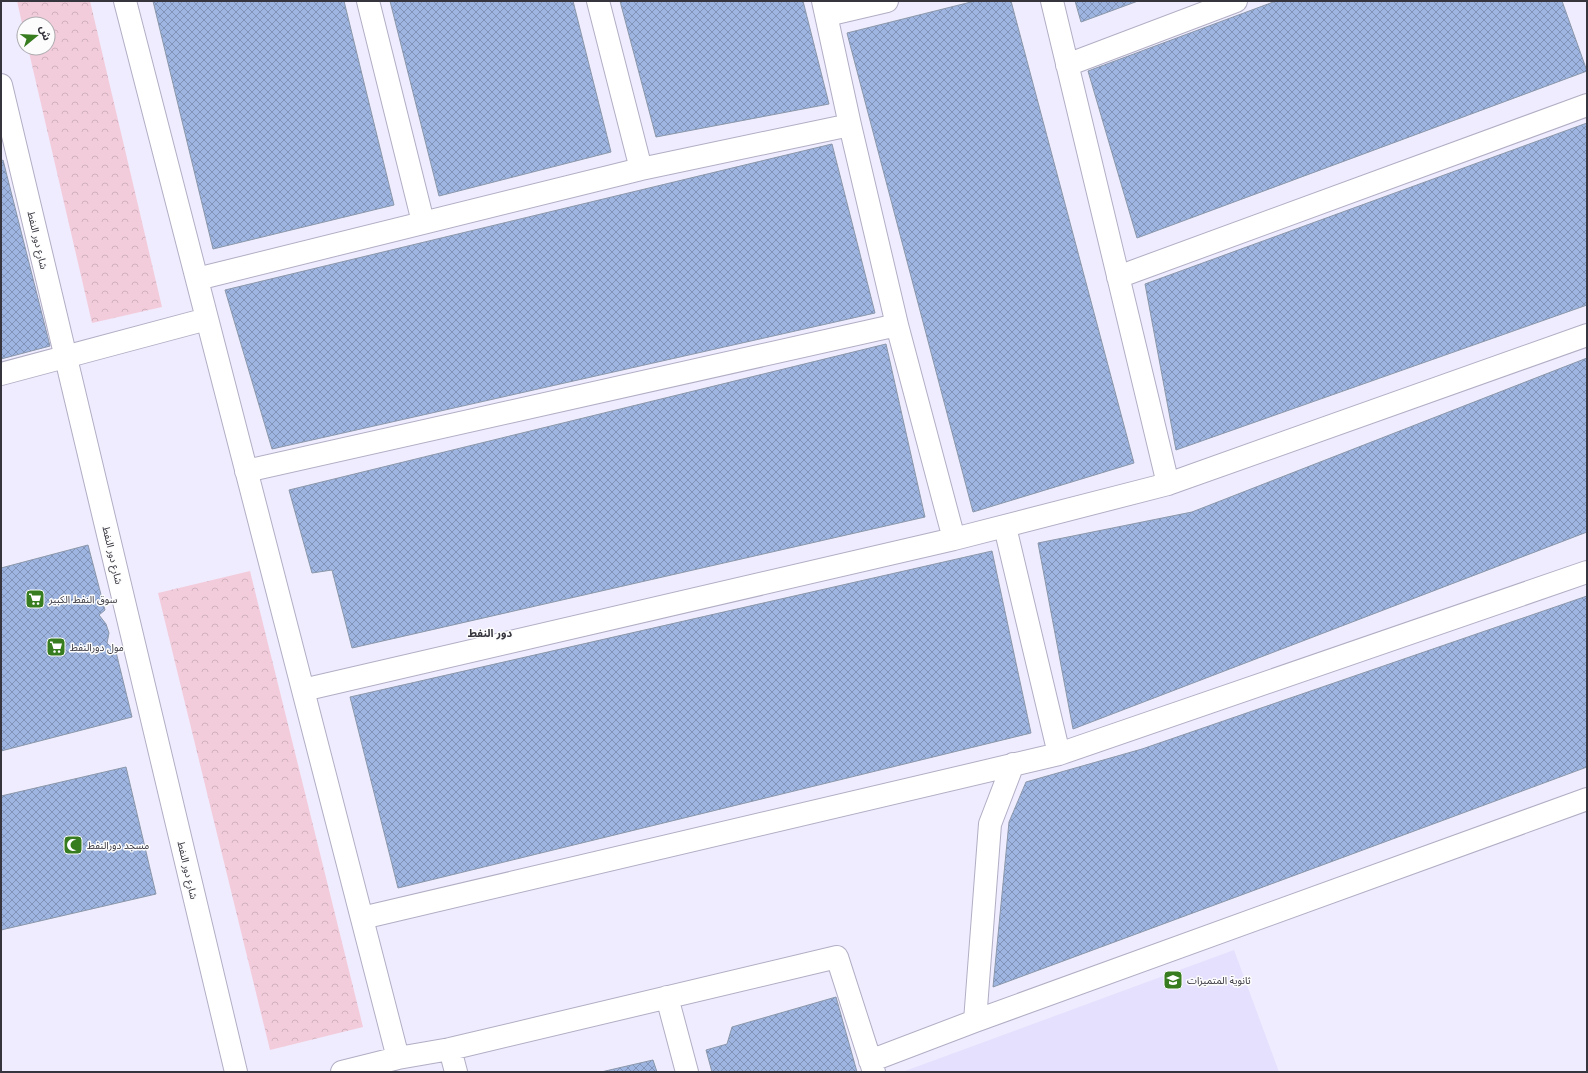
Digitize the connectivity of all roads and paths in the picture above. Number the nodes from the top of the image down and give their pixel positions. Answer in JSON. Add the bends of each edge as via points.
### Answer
{"nodes":[{"id":1,"x":125,"y":1,"type":"edge"},
{"id":2,"x":368,"y":1,"type":"edge"},
{"id":3,"x":598,"y":1,"type":"edge"},
{"id":4,"x":887,"y":1,"type":"edge"},
{"id":5,"x":1052,"y":1,"type":"edge"},
{"id":6,"x":1236,"y":1,"type":"edge"},
{"id":7,"x":825,"y":8,"type":"edge"},
{"id":8,"x":1067,"y":64,"type":"junction"},
{"id":9,"x":1,"y":85,"type":"edge"},
{"id":10,"x":1587,"y":105,"type":"edge"},
{"id":11,"x":850,"y":125,"type":"junction"},
{"id":12,"x":7,"y":138,"type":"edge"},
{"id":13,"x":641,"y":169,"type":"junction"},
{"id":14,"x":423,"y":222,"type":"junction"},
{"id":15,"x":1118,"y":277,"type":"junction"},
{"id":16,"x":197,"y":279,"type":"junction"},
{"id":17,"x":207,"y":319,"type":"junction"},
{"id":18,"x":897,"y":325,"type":"junction"},
{"id":19,"x":1587,"y":336,"type":"edge"},
{"id":20,"x":66,"y":356,"type":"junction"},
{"id":21,"x":1,"y":374,"type":"edge"},
{"id":22,"x":246,"y":471,"type":"junction"},
{"id":23,"x":1168,"y":484,"type":"junction"},
{"id":24,"x":1005,"y":527,"type":"junction"},
{"id":25,"x":954,"y":539,"type":"junction"},
{"id":26,"x":1587,"y":572,"type":"edge"},
{"id":27,"x":303,"y":690,"type":"junction"},
{"id":28,"x":1059,"y":754,"type":"junction"},
{"id":29,"x":1013,"y":764,"type":"junction"},
{"id":30,"x":1587,"y":799,"type":"edge"},
{"id":31,"x":362,"y":918,"type":"junction"},
{"id":32,"x":667,"y":998,"type":"junction"},
{"id":33,"x":975,"y":1021,"type":"junction"},
{"id":34,"x":450,"y":1049,"type":"junction"},
{"id":35,"x":398,"y":1058,"type":"junction"},
{"id":36,"x":872,"y":1066,"type":"edge"},
{"id":37,"x":236,"y":1072,"type":"edge"},
{"id":38,"x":342,"y":1072,"type":"edge"},
{"id":39,"x":456,"y":1072,"type":"edge"},
{"id":40,"x":687,"y":1072,"type":"edge"}],
"edges":[{"from":1,"to":16,"type":"street"},
{"from":2,"to":14,"type":"street"},
{"from":3,"to":13,"type":"street"},
{"from":4,"to":7,"type":"street"},
{"from":5,"to":8,"type":"street"},
{"from":6,"to":8,"type":"street"},
{"from":7,"to":11,"type":"street"},
{"from":8,"to":15,"type":"street"},
{"from":9,"to":12,"type":"street","name":"شارع دور النفط"},
{"from":10,"to":15,"type":"street"},
{"from":11,"to":13,"type":"street"},
{"from":11,"to":18,"type":"street"},
{"from":12,"to":20,"type":"street","name":"شارع دور النفط"},
{"from":13,"to":14,"type":"street"},
{"from":14,"to":16,"type":"street"},
{"from":15,"to":23,"type":"street"},
{"from":16,"to":17,"type":"street"},
{"from":17,"to":20,"type":"street"},
{"from":17,"to":22,"type":"street"},
{"from":18,"to":22,"type":"street"},
{"from":18,"to":25,"type":"street"},
{"from":19,"to":23,"type":"street"},
{"from":20,"to":21,"type":"street"},
{"from":20,"to":37,"type":"street","name":"شارع دور النفط"},
{"from":22,"to":27,"type":"street"},
{"from":23,"to":24,"type":"street"},
{"from":24,"to":25,"type":"street"},
{"from":24,"to":28,"type":"street"},
{"from":25,"to":27,"type":"street"},
{"from":26,"to":28,"type":"street"},
{"from":27,"to":31,"type":"street"},
{"from":28,"to":29,"type":"street"},
{"from":29,"to":31,"type":"street"},
{"from":29,"to":33,"type":"street","via":[[990,824]]},
{"from":30,"to":33,"type":"street"},
{"from":31,"to":35,"type":"street"},
{"from":32,"to":34,"type":"street"},
{"from":32,"to":36,"type":"street","via":[[837,957]]},
{"from":32,"to":40,"type":"street"},
{"from":33,"to":36,"type":"street"},
{"from":34,"to":35,"type":"street"},
{"from":34,"to":39,"type":"street"},
{"from":35,"to":38,"type":"street"}]}
